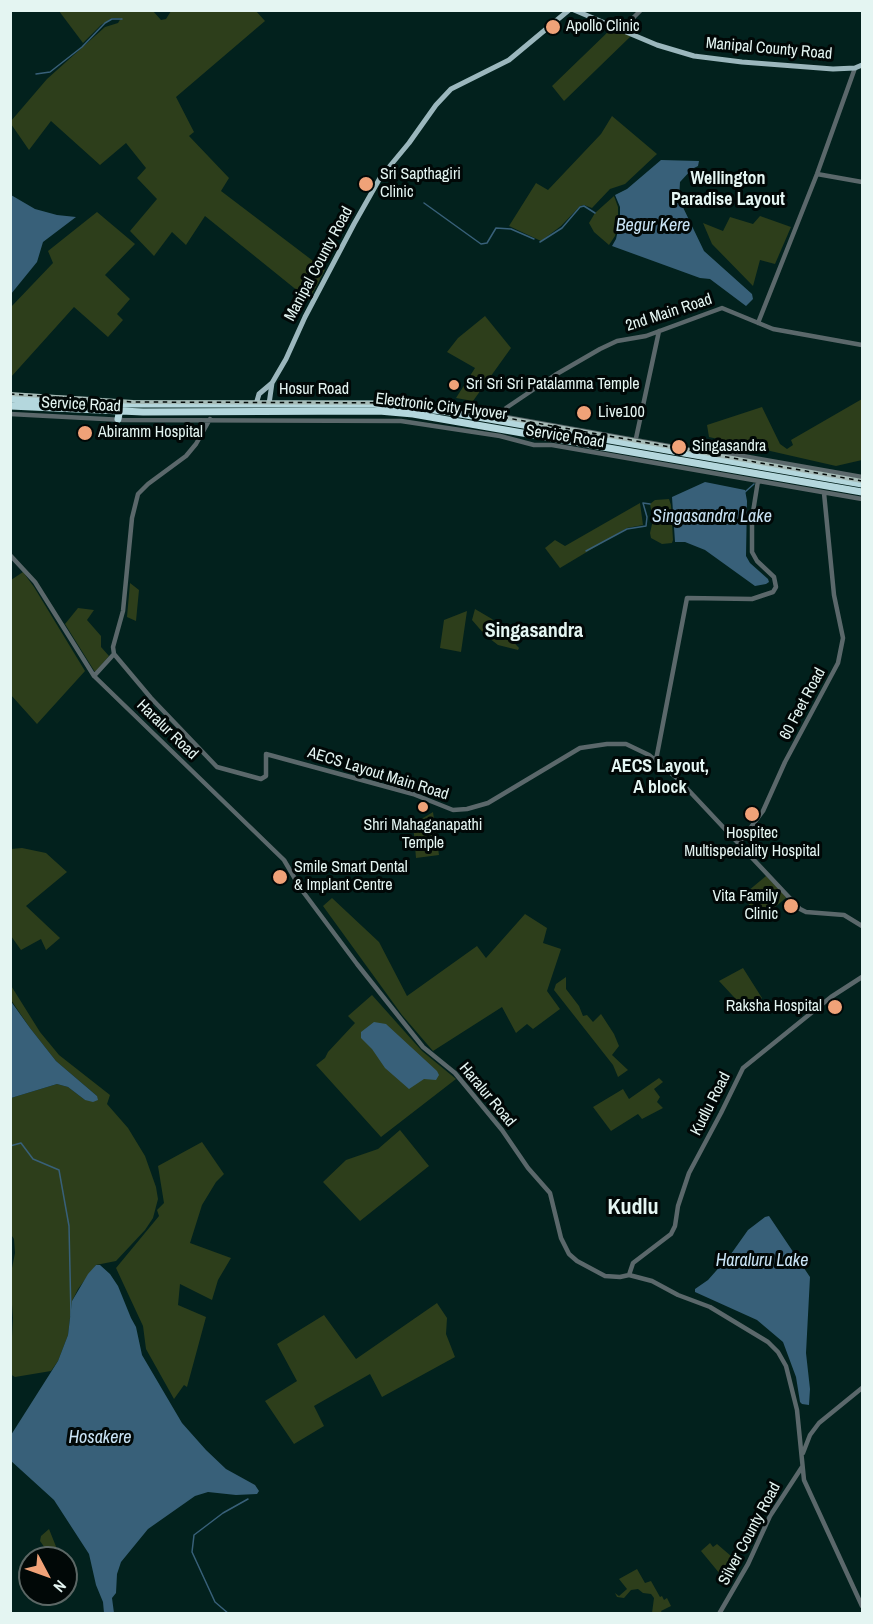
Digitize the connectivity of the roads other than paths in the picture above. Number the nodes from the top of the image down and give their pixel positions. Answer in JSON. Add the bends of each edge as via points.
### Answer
{"nodes":[{"id":1,"x":571,"y":10,"type":"edge"},
{"id":2,"x":641,"y":10,"type":"edge"},
{"id":3,"x":622,"y":29,"type":"junction"},
{"id":4,"x":862,"y":65,"type":"edge"},
{"id":5,"x":855,"y":68,"type":"junction"},
{"id":6,"x":818,"y":174,"type":"junction"},
{"id":7,"x":862,"y":182,"type":"edge"},
{"id":8,"x":758,"y":323,"type":"junction"},
{"id":9,"x":659,"y":331,"type":"junction"},
{"id":10,"x":862,"y":345,"type":"edge"},
{"id":11,"x":272,"y":383,"type":"junction"},
{"id":12,"x":40,"y":398,"type":"junction"},
{"id":13,"x":11,"y":399,"type":"edge"},
{"id":14,"x":257,"y":401,"type":"junction"},
{"id":15,"x":269,"y":403,"type":"junction"},
{"id":16,"x":10,"y":414,"type":"edge"},
{"id":17,"x":118,"y":416,"type":"junction"},
{"id":18,"x":343,"y":416,"type":"junction"},
{"id":19,"x":244,"y":417,"type":"junction"},
{"id":20,"x":503,"y":417,"type":"junction"},
{"id":21,"x":210,"y":419,"type":"junction"},
{"id":22,"x":635,"y":442,"type":"junction"},
{"id":23,"x":862,"y":477,"type":"edge"},
{"id":24,"x":758,"y":481,"type":"junction"},
{"id":25,"x":862,"y":485,"type":"edge"},
{"id":26,"x":862,"y":492,"type":"edge"},
{"id":27,"x":824,"y":493,"type":"junction"},
{"id":28,"x":862,"y":500,"type":"edge"},
{"id":29,"x":10,"y":555,"type":"edge"},
{"id":30,"x":114,"y":654,"type":"junction"},
{"id":31,"x":94,"y":676,"type":"junction"},
{"id":32,"x":656,"y":760,"type":"junction"},
{"id":33,"x":739,"y":843,"type":"junction"},
{"id":34,"x":862,"y":926,"type":"edge"},
{"id":35,"x":862,"y":978,"type":"edge"},
{"id":36,"x":629,"y":1275,"type":"junction"},
{"id":37,"x":862,"y":1388,"type":"edge"},
{"id":38,"x":799,"y":1431,"type":"junction"},
{"id":39,"x":812,"y":1432,"type":"junction"},
{"id":40,"x":803,"y":1455,"type":"junction"},
{"id":41,"x":802,"y":1467,"type":"junction"},
{"id":42,"x":862,"y":1606,"type":"edge"},
{"id":43,"x":719,"y":1614,"type":"edge"}],
"edges":[{"from":1,"to":3,"type":"main road","name":"Manipal County Road"},
{"from":1,"to":11,"type":"main road","name":"Manipal County Road","via":[[509,60],[451,89],[436,105],[380,178]]},
{"from":2,"to":3,"type":"street"},
{"from":3,"to":5,"type":"main road","name":"Manipal County Road","via":[[694,56],[778,66]]},
{"from":4,"to":5,"type":"main road","name":"Manipal County Road"},
{"from":5,"to":6,"type":"street"},
{"from":6,"to":7,"type":"street"},
{"from":6,"to":8,"type":"street"},
{"from":8,"to":9,"type":"street","name":"2nd Main Road","via":[[722,308]]},
{"from":8,"to":10,"type":"street","name":"2nd Main Road","via":[[776,330]]},
{"from":9,"to":20,"type":"street","name":"2nd Main Road","via":[[617,341],[581,358],[506,408]]},
{"from":9,"to":22,"type":"street"},
{"from":11,"to":14,"type":"main road"},
{"from":11,"to":15,"type":"main road","name":"Manipal County Road"},
{"from":12,"to":13,"type":"highway","name":"Hosur Road"},
{"from":12,"to":14,"type":"street"},
{"from":12,"to":15,"type":"highway","name":"Hosur Road","via":[[136,405]]},
{"from":13,"to":17,"type":"highway","name":"Hosur Road"},
{"from":13,"to":25,"type":"highway","name":"Electronic City Flyover","via":[[123,408],[365,408],[427,412]]},
{"from":13,"to":26,"type":"highway","name":"Electronic City Flyover","via":[[143,412],[413,414]]},
{"from":14,"to":15,"type":"street"},
{"from":15,"to":20,"type":"street","via":[[394,401]]},
{"from":15,"to":22,"type":"highway","name":"Hosur Road","via":[[403,406]]},
{"from":16,"to":17,"type":"street","name":"Service Road"},
{"from":17,"to":19,"type":"highway","name":"Hosur Road"},
{"from":17,"to":21,"type":"street","name":"Service Road"},
{"from":18,"to":19,"type":"highway","name":"Hosur Road"},
{"from":18,"to":24,"type":"street","name":"Service Road","via":[[428,423],[534,445]]},
{"from":18,"to":26,"type":"highway","name":"Hosur Road","via":[[378,413],[440,419]]},
{"from":19,"to":21,"type":"street","name":"Service Road"},
{"from":20,"to":22,"type":"street"},
{"from":21,"to":30,"type":"street","via":[[186,456],[138,494],[123,611],[112,647]]},
{"from":22,"to":23,"type":"street"},
{"from":22,"to":25,"type":"highway","name":"Hosur Road"},
{"from":24,"to":27,"type":"street","name":"Service Road"},
{"from":24,"to":32,"type":"street","via":[[752,552],[774,577],[776,587],[773,592],[752,599],[687,598]]},
{"from":27,"to":28,"type":"street","name":"Service Road"},
{"from":27,"to":33,"type":"street","name":"60 Feet Road","via":[[834,595],[843,638],[838,663],[785,762],[764,811]]},
{"from":29,"to":31,"type":"street","name":"Haralur Road","via":[[35,582]]},
{"from":30,"to":31,"type":"street"},
{"from":30,"to":32,"type":"street","name":"AECS Layout Main Road","via":[[217,767],[261,779],[266,777],[266,754],[413,794],[453,810],[488,803],[584,747],[626,744]]},
{"from":31,"to":36,"type":"street","name":"Haralur Road","via":[[284,860],[353,959],[423,1047],[455,1073],[550,1193],[569,1254],[605,1276]]},
{"from":32,"to":33,"type":"street","name":"AECS Layout Main Road"},
{"from":33,"to":34,"type":"street","name":"AECS Layout Main Road","via":[[800,909],[844,915]]},
{"from":35,"to":36,"type":"street","name":"Kudlu Road","via":[[831,997],[743,1068],[689,1173],[671,1234],[633,1263]]},
{"from":36,"to":38,"type":"street","name":"Haralur Road","via":[[710,1307],[768,1342],[786,1366]]},
{"from":37,"to":39,"type":"street"},
{"from":38,"to":39,"type":"street"},
{"from":38,"to":40,"type":"street","name":"Haralur Road"},
{"from":39,"to":40,"type":"street"},
{"from":40,"to":41,"type":"street","name":"Haralur Road"},
{"from":41,"to":42,"type":"street","name":"Haralur Road","via":[[807,1488]]},
{"from":41,"to":43,"type":"street","name":"Silver County Road","via":[[770,1516]]}]}
